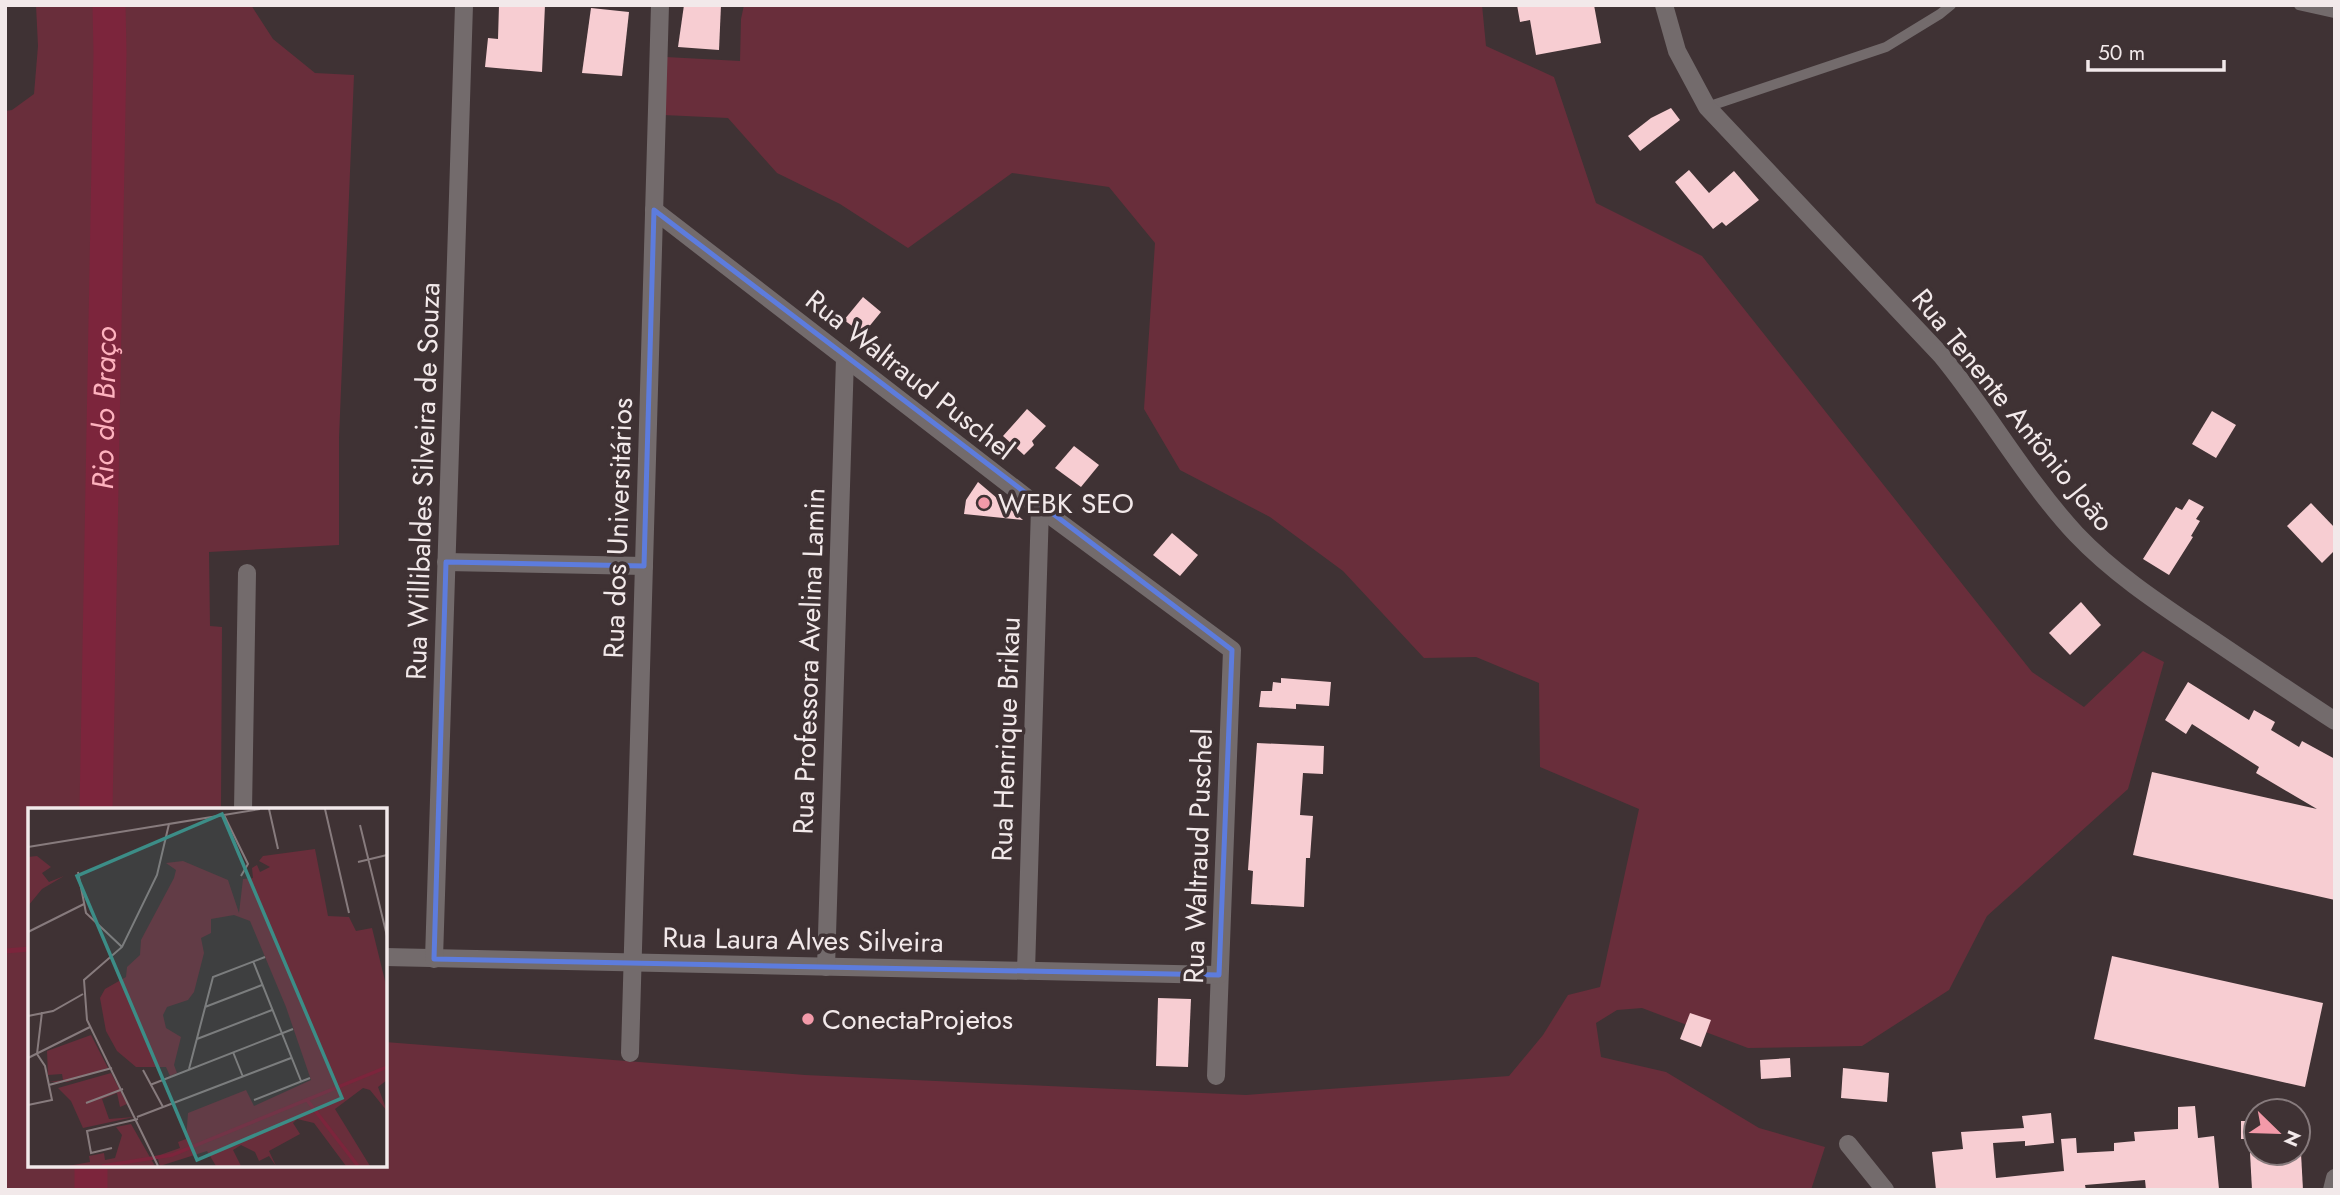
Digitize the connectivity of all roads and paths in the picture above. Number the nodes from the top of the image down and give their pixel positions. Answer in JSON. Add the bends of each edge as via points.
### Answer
{"nodes":[{"id":1,"x":464,"y":5,"type":"edge"},
{"id":2,"x":660,"y":5,"type":"edge"},
{"id":3,"x":1664,"y":5,"type":"edge"},
{"id":4,"x":1951,"y":5,"type":"edge"},
{"id":5,"x":2299,"y":5,"type":"edge"},
{"id":6,"x":2335,"y":13,"type":"edge"},
{"id":7,"x":1707,"y":107,"type":"junction"},
{"id":8,"x":654,"y":210,"type":"junction"},
{"id":9,"x":845,"y":358,"type":"junction"},
{"id":10,"x":1040,"y":508,"type":"junction"},
{"id":11,"x":446,"y":562,"type":"junction"},
{"id":12,"x":644,"y":566,"type":"junction"},
{"id":13,"x":247,"y":573,"type":"dead end"},
{"id":14,"x":2335,"y":721,"type":"edge"},
{"id":15,"x":243,"y":808,"type":"edge"},
{"id":16,"x":387,"y":957,"type":"edge"},
{"id":17,"x":434,"y":958,"type":"junction"},
{"id":18,"x":632,"y":963,"type":"junction"},
{"id":19,"x":826,"y":967,"type":"junction"},
{"id":20,"x":1026,"y":971,"type":"junction"},
{"id":21,"x":1219,"y":975,"type":"junction"},
{"id":22,"x":629,"y":1053,"type":"dead end"},
{"id":23,"x":1216,"y":1076,"type":"dead end"},
{"id":24,"x":1848,"y":1144,"type":"dead end"},
{"id":25,"x":2335,"y":1178,"type":"edge"},
{"id":26,"x":1885,"y":1190,"type":"edge"},
{"id":27,"x":2332,"y":1190,"type":"edge"}],
"edges":[{"from":1,"to":11,"type":"street","name":"Rua Willibaldes Silveira de Souza"},
{"from":2,"to":8,"type":"street","name":"Rua dos Universitários"},
{"from":3,"to":7,"type":"street","name":"Rua Tenente Antônio João","via":[[1676,51]]},
{"from":4,"to":7,"type":"lane","via":[[1886,47]]},
{"from":5,"to":6,"type":"lane"},
{"from":7,"to":14,"type":"street","name":"Rua Tenente Antônio João","via":[[1941,355],[2077,535],[2141,591]]},
{"from":8,"to":9,"type":"street","name":"Rua Waltraud Puschel"},
{"from":8,"to":12,"type":"street","name":"Rua dos Universitários"},
{"from":9,"to":10,"type":"street","name":"Rua Waltraud Puschel"},
{"from":9,"to":19,"type":"street","name":"Rua Professora Avelina Lamin"},
{"from":10,"to":20,"type":"street","name":"Rua Henrique Brikau"},
{"from":10,"to":21,"type":"street","name":"Rua Waltraud Puschel","via":[[1232,650]]},
{"from":11,"to":12,"type":"street"},
{"from":11,"to":17,"type":"street","name":"Rua Willibaldes Silveira de Souza"},
{"from":12,"to":18,"type":"street","name":"Rua dos Universitários"},
{"from":13,"to":15,"type":"street"},
{"from":16,"to":17,"type":"street","name":"Rua Laura Alves Silveira"},
{"from":17,"to":18,"type":"street","name":"Rua Laura Alves Silveira"},
{"from":18,"to":19,"type":"street","name":"Rua Laura Alves Silveira"},
{"from":18,"to":22,"type":"street","name":"Rua dos Universitários"},
{"from":19,"to":20,"type":"street","name":"Rua Laura Alves Silveira"},
{"from":20,"to":21,"type":"street","name":"Rua Laura Alves Silveira"},
{"from":21,"to":23,"type":"street","name":"Rua Waltraud Puschel"},
{"from":24,"to":26,"type":"street"},
{"from":25,"to":27,"type":"street"}]}
